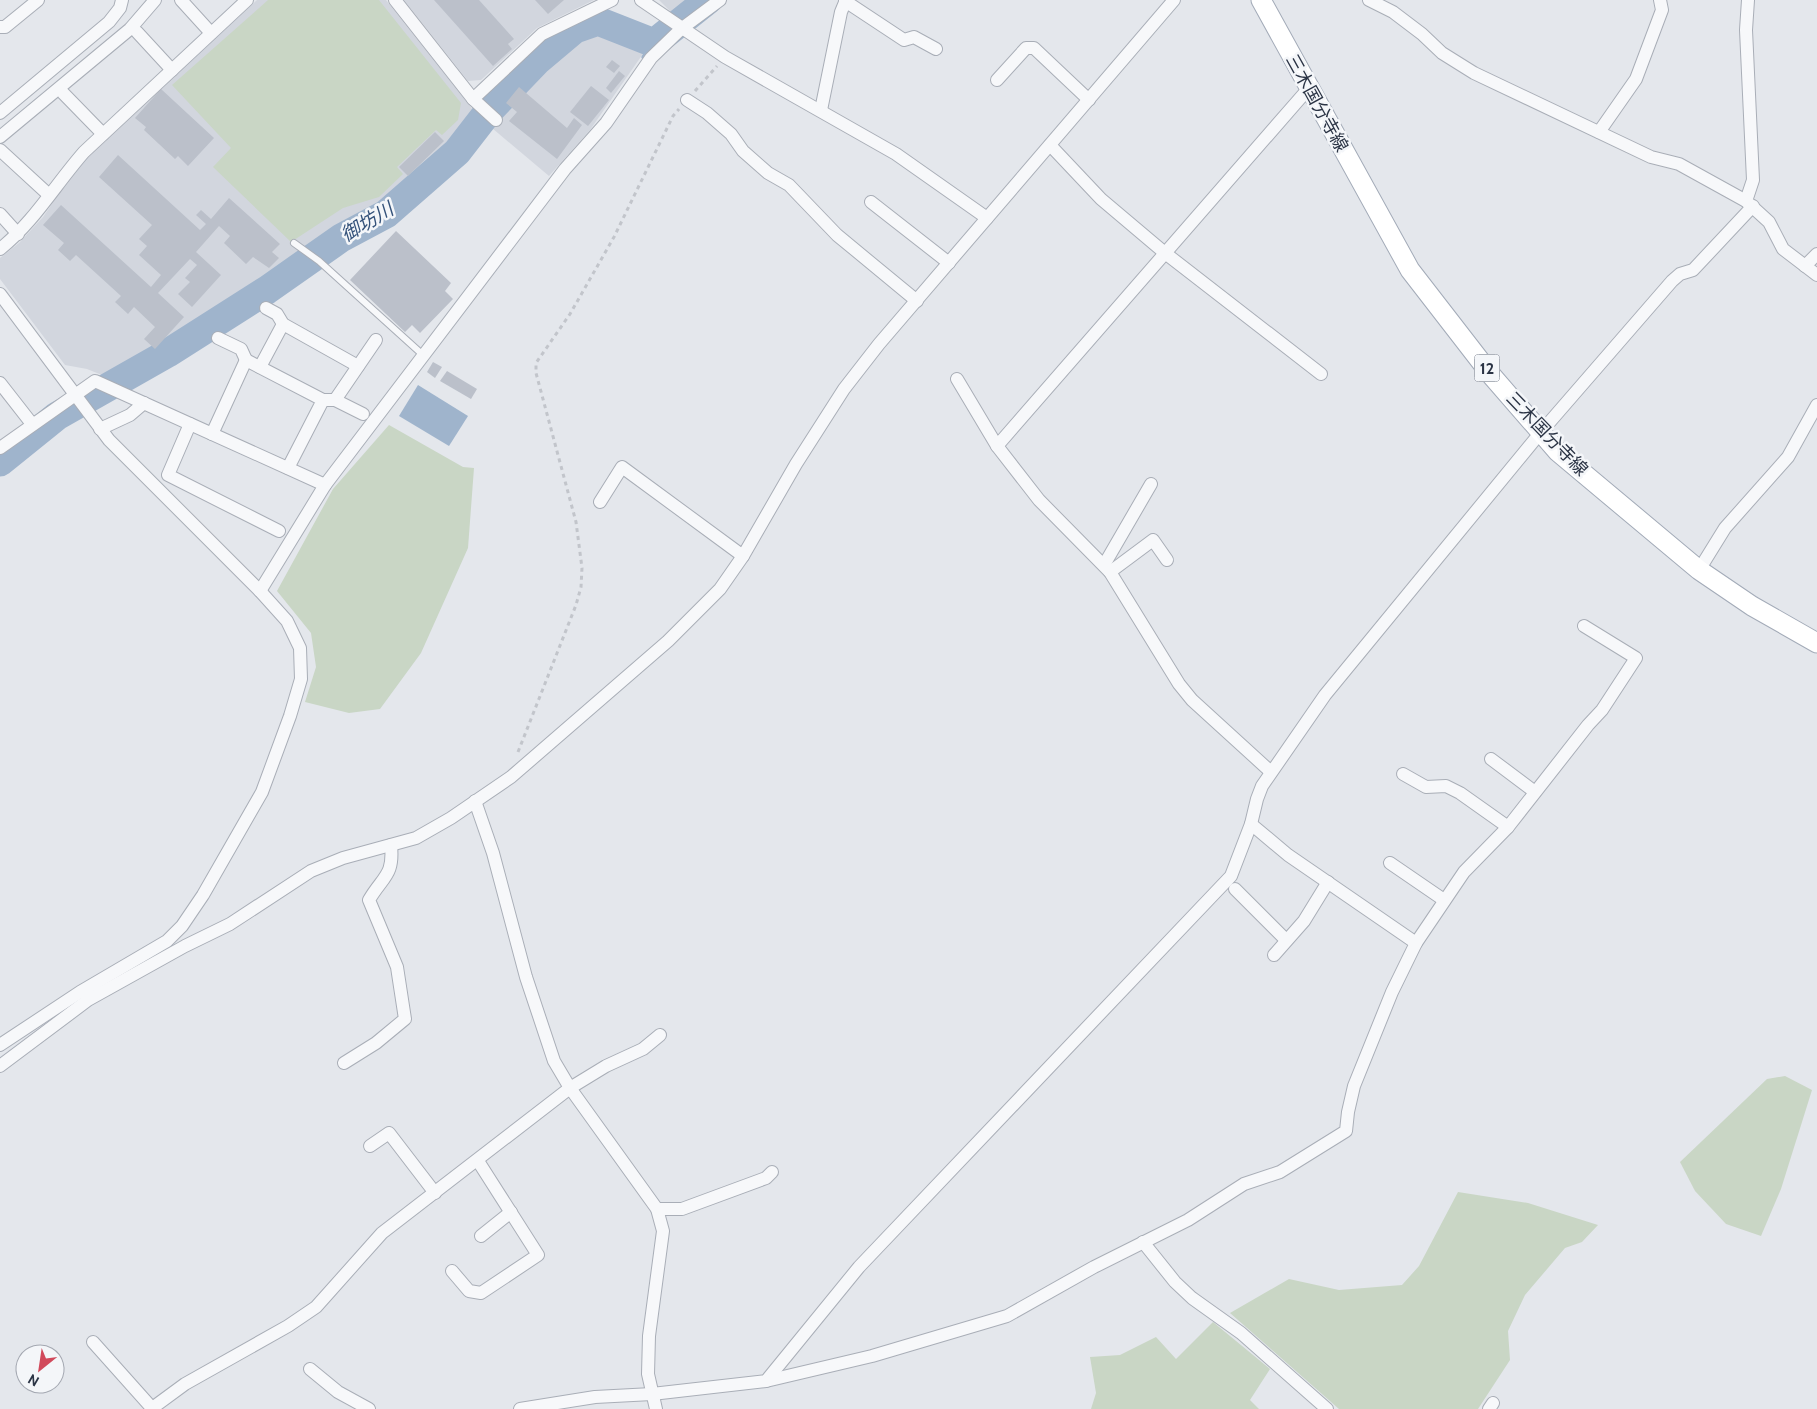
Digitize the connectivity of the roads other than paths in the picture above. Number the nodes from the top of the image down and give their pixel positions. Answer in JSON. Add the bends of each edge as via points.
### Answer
{"nodes":[{"id":1,"x":38,"y":0,"type":"edge"},
{"id":2,"x":122,"y":0,"type":"edge"},
{"id":3,"x":155,"y":0,"type":"edge"},
{"id":4,"x":181,"y":0,"type":"edge"},
{"id":5,"x":247,"y":0,"type":"edge"},
{"id":6,"x":394,"y":0,"type":"edge"},
{"id":7,"x":612,"y":0,"type":"edge"},
{"id":8,"x":641,"y":0,"type":"edge"},
{"id":9,"x":720,"y":0,"type":"edge"},
{"id":10,"x":1174,"y":0,"type":"edge"},
{"id":11,"x":1260,"y":0,"type":"edge"},
{"id":12,"x":1369,"y":0,"type":"edge"},
{"id":13,"x":1660,"y":0,"type":"edge"},
{"id":14,"x":1748,"y":0,"type":"edge"},
{"id":15,"x":846,"y":1,"type":"edge"},
{"id":16,"x":677,"y":25,"type":"junction"},
{"id":17,"x":0,"y":27,"type":"edge"},
{"id":18,"x":137,"y":32,"type":"dead end"},
{"id":19,"x":211,"y":33,"type":"junction"},
{"id":20,"x":936,"y":49,"type":"dead end"},
{"id":21,"x":172,"y":70,"type":"junction"},
{"id":22,"x":997,"y":80,"type":"dead end"},
{"id":23,"x":1309,"y":88,"type":"junction"},
{"id":24,"x":63,"y":93,"type":"dead end"},
{"id":25,"x":687,"y":100,"type":"road end"},
{"id":26,"x":1089,"y":100,"type":"junction"},
{"id":27,"x":477,"y":102,"type":"junction"},
{"id":28,"x":820,"y":110,"type":"junction"},
{"id":29,"x":0,"y":113,"type":"edge"},
{"id":30,"x":496,"y":120,"type":"dead end"},
{"id":31,"x":1598,"y":132,"type":"junction"},
{"id":32,"x":103,"y":134,"type":"junction"},
{"id":33,"x":0,"y":137,"type":"edge"},
{"id":34,"x":1050,"y":145,"type":"junction"},
{"id":35,"x":0,"y":150,"type":"edge"},
{"id":36,"x":49,"y":196,"type":"junction"},
{"id":37,"x":872,"y":202,"type":"dead end"},
{"id":38,"x":1750,"y":204,"type":"junction"},
{"id":39,"x":0,"y":214,"type":"edge"},
{"id":40,"x":986,"y":218,"type":"junction"},
{"id":41,"x":18,"y":234,"type":"junction"},
{"id":42,"x":294,"y":243,"type":"dead end"},
{"id":43,"x":0,"y":249,"type":"edge"},
{"id":44,"x":1165,"y":253,"type":"junction"},
{"id":45,"x":1817,"y":254,"type":"edge"},
{"id":46,"x":949,"y":263,"type":"junction"},
{"id":47,"x":1805,"y":266,"type":"junction"},
{"id":48,"x":1817,"y":275,"type":"edge"},
{"id":49,"x":0,"y":294,"type":"edge"},
{"id":50,"x":917,"y":301,"type":"junction"},
{"id":51,"x":266,"y":308,"type":"dead end"},
{"id":52,"x":283,"y":324,"type":"junction"},
{"id":53,"x":218,"y":338,"type":"dead end"},
{"id":54,"x":376,"y":340,"type":"dead end"},
{"id":55,"x":418,"y":352,"type":"junction"},
{"id":56,"x":246,"y":360,"type":"junction"},
{"id":57,"x":358,"y":366,"type":"junction"},
{"id":58,"x":260,"y":367,"type":"junction"},
{"id":59,"x":1321,"y":374,"type":"dead end"},
{"id":60,"x":957,"y":379,"type":"dead end"},
{"id":61,"x":0,"y":383,"type":"edge"},
{"id":62,"x":78,"y":400,"type":"junction"},
{"id":63,"x":329,"y":400,"type":"junction"},
{"id":64,"x":144,"y":403,"type":"junction"},
{"id":65,"x":1817,"y":405,"type":"edge"},
{"id":66,"x":363,"y":414,"type":"dead end"},
{"id":67,"x":32,"y":424,"type":"junction"},
{"id":68,"x":190,"y":424,"type":"junction"},
{"id":69,"x":100,"y":429,"type":"junction"},
{"id":70,"x":1541,"y":432,"type":"junction"},
{"id":71,"x":212,"y":434,"type":"junction"},
{"id":72,"x":997,"y":446,"type":"junction"},
{"id":73,"x":0,"y":448,"type":"edge"},
{"id":74,"x":288,"y":468,"type":"junction"},
{"id":75,"x":1151,"y":484,"type":"dead end"},
{"id":76,"x":324,"y":485,"type":"junction"},
{"id":77,"x":600,"y":502,"type":"dead end"},
{"id":78,"x":279,"y":531,"type":"dead end"},
{"id":79,"x":743,"y":556,"type":"junction"},
{"id":80,"x":1166,"y":560,"type":"dead end"},
{"id":81,"x":1107,"y":569,"type":"junction"},
{"id":82,"x":1699,"y":570,"type":"junction"},
{"id":83,"x":260,"y":591,"type":"junction"},
{"id":84,"x":1584,"y":626,"type":"dead end"},
{"id":85,"x":1817,"y":643,"type":"edge"},
{"id":86,"x":1491,"y":759,"type":"dead end"},
{"id":87,"x":1271,"y":772,"type":"junction"},
{"id":88,"x":1403,"y":774,"type":"dead end"},
{"id":89,"x":1535,"y":792,"type":"junction"},
{"id":90,"x":475,"y":801,"type":"junction"},
{"id":91,"x":1251,"y":824,"type":"junction"},
{"id":92,"x":1508,"y":827,"type":"junction"},
{"id":93,"x":391,"y":845,"type":"junction"},
{"id":94,"x":1390,"y":863,"type":"dead end"},
{"id":95,"x":1328,"y":882,"type":"junction"},
{"id":96,"x":1235,"y":889,"type":"dead end"},
{"id":97,"x":1444,"y":900,"type":"junction"},
{"id":98,"x":1286,"y":940,"type":"junction"},
{"id":99,"x":1416,"y":943,"type":"junction"},
{"id":100,"x":1274,"y":955,"type":"dead end"},
{"id":101,"x":84,"y":996,"type":"junction"},
{"id":102,"x":660,"y":1034,"type":"dead end"},
{"id":103,"x":0,"y":1044,"type":"edge"},
{"id":104,"x":344,"y":1063,"type":"dead end"},
{"id":105,"x":0,"y":1066,"type":"edge"},
{"id":106,"x":570,"y":1088,"type":"junction"},
{"id":107,"x":370,"y":1146,"type":"dead end"},
{"id":108,"x":478,"y":1161,"type":"junction"},
{"id":109,"x":772,"y":1172,"type":"dead end"},
{"id":110,"x":436,"y":1193,"type":"junction"},
{"id":111,"x":658,"y":1209,"type":"junction"},
{"id":112,"x":511,"y":1212,"type":"junction"},
{"id":113,"x":481,"y":1236,"type":"dead end"},
{"id":114,"x":1143,"y":1242,"type":"junction"},
{"id":115,"x":452,"y":1271,"type":"dead end"},
{"id":116,"x":93,"y":1342,"type":"dead end"},
{"id":117,"x":310,"y":1369,"type":"dead end"},
{"id":118,"x":766,"y":1381,"type":"junction"},
{"id":119,"x":652,"y":1394,"type":"junction"},
{"id":120,"x":151,"y":1408,"type":"edge"},
{"id":121,"x":369,"y":1409,"type":"edge"},
{"id":122,"x":520,"y":1409,"type":"edge"},
{"id":123,"x":656,"y":1409,"type":"edge"},
{"id":124,"x":1327,"y":1409,"type":"edge"}],
"edges":[{"from":1,"to":17,"type":"street","via":[[5,27]]},
{"from":2,"to":29,"type":"street","via":[[109,22]]},
{"from":3,"to":33,"type":"street","via":[[130,30]]},
{"from":4,"to":19,"type":"street"},
{"from":5,"to":19,"type":"street"},
{"from":6,"to":27,"type":"street"},
{"from":7,"to":27,"type":"street","via":[[542,34]]},
{"from":8,"to":16,"type":"street"},
{"from":9,"to":16,"type":"street"},
{"from":10,"to":26,"type":"street"},
{"from":11,"to":23,"type":"main road","name":"三木国分寺線","number":"12"},
{"from":12,"to":31,"type":"street","via":[[1393,12],[1442,53],[1474,73]]},
{"from":13,"to":31,"type":"street","via":[[1662,10],[1636,79]]},
{"from":14,"to":38,"type":"street","via":[[1746,30],[1753,180]]},
{"from":15,"to":20,"type":"street","via":[[904,40],[914,37]]},
{"from":15,"to":28,"type":"street"},
{"from":16,"to":28,"type":"street","via":[[725,57]]},
{"from":16,"to":55,"type":"street","via":[[606,124],[565,169]]},
{"from":18,"to":21,"type":"street"},
{"from":19,"to":21,"type":"street"},
{"from":21,"to":32,"type":"street"},
{"from":22,"to":26,"type":"street","via":[[1026,48],[1034,48]]},
{"from":23,"to":44,"type":"street"},
{"from":23,"to":70,"type":"main road","name":"三木国分寺線","number":"12","via":[[1410,270],[1492,376]]},
{"from":24,"to":32,"type":"street"},
{"from":25,"to":50,"type":"street","via":[[708,113],[731,134],[743,151],[768,173],[789,184],[837,235]]},
{"from":26,"to":34,"type":"street"},
{"from":27,"to":30,"type":"street"},
{"from":28,"to":40,"type":"street","via":[[896,154]]},
{"from":31,"to":38,"type":"street","via":[[1651,157],[1680,164]]},
{"from":32,"to":36,"type":"street","via":[[84,152]]},
{"from":34,"to":40,"type":"street"},
{"from":34,"to":44,"type":"street","via":[[1101,199]]},
{"from":35,"to":36,"type":"street"},
{"from":36,"to":41,"type":"street"},
{"from":37,"to":46,"type":"street"},
{"from":38,"to":47,"type":"street","via":[[1769,222],[1783,250]]},
{"from":38,"to":70,"type":"street","via":[[1693,270],[1672,281]]},
{"from":39,"to":41,"type":"street"},
{"from":40,"to":46,"type":"street"},
{"from":41,"to":43,"type":"street"},
{"from":42,"to":55,"type":"lane","via":[[319,261]]},
{"from":44,"to":59,"type":"street"},
{"from":44,"to":72,"type":"street"},
{"from":45,"to":47,"type":"street"},
{"from":46,"to":50,"type":"street"},
{"from":47,"to":48,"type":"street"},
{"from":49,"to":62,"type":"street"},
{"from":50,"to":79,"type":"street","via":[[844,389]]},
{"from":51,"to":52,"type":"street","via":[[277,314]]},
{"from":52,"to":57,"type":"street"},
{"from":52,"to":58,"type":"street"},
{"from":53,"to":56,"type":"street","via":[[241,349]]},
{"from":54,"to":57,"type":"street"},
{"from":55,"to":76,"type":"street"},
{"from":56,"to":58,"type":"street"},
{"from":56,"to":71,"type":"street"},
{"from":57,"to":63,"type":"street"},
{"from":58,"to":63,"type":"street"},
{"from":60,"to":72,"type":"street"},
{"from":61,"to":67,"type":"street"},
{"from":62,"to":64,"type":"street","via":[[95,380]]},
{"from":62,"to":67,"type":"street"},
{"from":62,"to":69,"type":"street"},
{"from":63,"to":66,"type":"street"},
{"from":63,"to":74,"type":"street"},
{"from":64,"to":68,"type":"street"},
{"from":64,"to":69,"type":"street","via":[[130,415]]},
{"from":65,"to":82,"type":"street","via":[[1788,457],[1725,528]]},
{"from":67,"to":73,"type":"street"},
{"from":68,"to":71,"type":"street"},
{"from":68,"to":78,"type":"street","via":[[168,475]]},
{"from":69,"to":83,"type":"street"},
{"from":70,"to":82,"type":"main road","name":"三木国分寺線","number":"12","via":[[1558,452]]},
{"from":70,"to":87,"type":"street","via":[[1326,695]]},
{"from":71,"to":74,"type":"street"},
{"from":72,"to":81,"type":"street","via":[[1039,500]]},
{"from":74,"to":76,"type":"street"},
{"from":75,"to":81,"type":"street"},
{"from":76,"to":83,"type":"street"},
{"from":77,"to":79,"type":"street","via":[[622,467]]},
{"from":79,"to":90,"type":"street","via":[[720,589],[668,641],[511,777]]},
{"from":80,"to":81,"type":"street","via":[[1154,540]]},
{"from":81,"to":87,"type":"street","via":[[1179,684],[1192,700]]},
{"from":82,"to":85,"type":"main road","name":"三木国分寺線","number":"12","via":[[1752,606]]},
{"from":83,"to":101,"type":"street","via":[[287,621],[300,648],[301,679],[262,792],[182,926],[167,941]]},
{"from":84,"to":89,"type":"street","via":[[1636,658],[1602,710]]},
{"from":86,"to":89,"type":"street"},
{"from":87,"to":91,"type":"street","via":[[1256,799]]},
{"from":88,"to":92,"type":"street","via":[[1426,787],[1446,786],[1460,793]]},
{"from":89,"to":92,"type":"street"},
{"from":90,"to":93,"type":"street","via":[[416,838]]},
{"from":90,"to":106,"type":"street","via":[[493,853],[526,977],[554,1061]]},
{"from":91,"to":95,"type":"street"},
{"from":91,"to":118,"type":"street","via":[[1231,876],[859,1267]]},
{"from":92,"to":97,"type":"street","via":[[1464,872]]},
{"from":93,"to":101,"type":"street","via":[[311,871],[230,924]]},
{"from":93,"to":104,"type":"street","via":[[393,863],[369,900],[397,967],[405,1019]]},
{"from":94,"to":97,"type":"street"},
{"from":95,"to":98,"type":"street","via":[[1304,921]]},
{"from":95,"to":99,"type":"street"},
{"from":96,"to":98,"type":"street"},
{"from":97,"to":99,"type":"street"},
{"from":98,"to":100,"type":"street"},
{"from":99,"to":114,"type":"street","via":[[1392,992],[1354,1086],[1346,1131],[1280,1172],[1244,1184],[1188,1220]]},
{"from":101,"to":103,"type":"street"},
{"from":101,"to":105,"type":"street"},
{"from":102,"to":106,"type":"street","via":[[643,1049]]},
{"from":106,"to":108,"type":"street"},
{"from":106,"to":111,"type":"street"},
{"from":107,"to":110,"type":"street","via":[[389,1132]]},
{"from":108,"to":110,"type":"street"},
{"from":108,"to":112,"type":"street"},
{"from":109,"to":111,"type":"street","via":[[766,1178],[682,1209]]},
{"from":110,"to":120,"type":"street","via":[[382,1233],[316,1307]]},
{"from":111,"to":119,"type":"street","via":[[663,1231],[649,1336],[648,1374]]},
{"from":112,"to":113,"type":"street"},
{"from":112,"to":115,"type":"street","via":[[538,1255],[480,1293],[469,1291]]},
{"from":114,"to":118,"type":"street","via":[[1007,1316],[872,1356]]},
{"from":114,"to":124,"type":"street","via":[[1192,1298],[1241,1333]]},
{"from":116,"to":120,"type":"street"},
{"from":117,"to":121,"type":"street","via":[[323,1382]]},
{"from":118,"to":119,"type":"street"},
{"from":119,"to":122,"type":"street","via":[[595,1397]]},
{"from":119,"to":123,"type":"street"}]}
